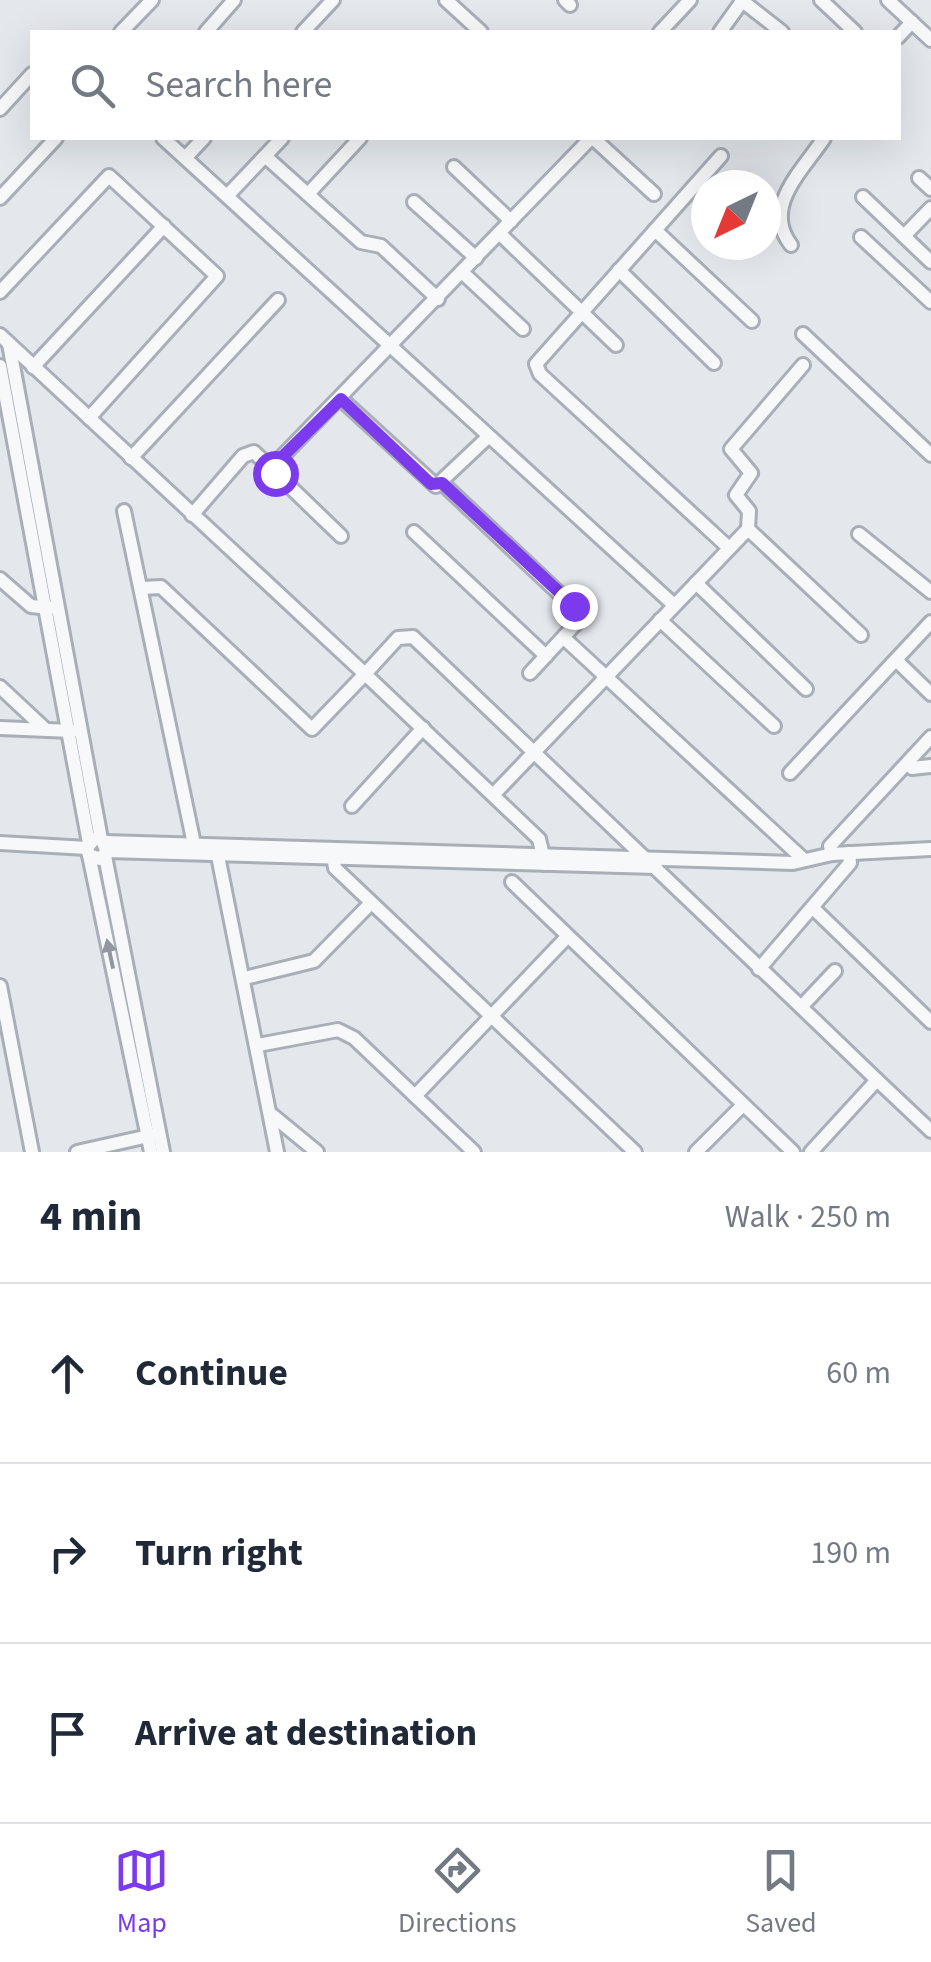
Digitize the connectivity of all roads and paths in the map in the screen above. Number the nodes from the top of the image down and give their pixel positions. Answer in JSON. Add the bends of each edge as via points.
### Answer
{"nodes":[{"id":1,"x":152,"y":0,"type":"edge"},
{"id":2,"x":234,"y":0,"type":"edge"},
{"id":3,"x":333,"y":0,"type":"edge"},
{"id":4,"x":446,"y":0,"type":"edge"},
{"id":5,"x":690,"y":0,"type":"edge"},
{"id":6,"x":742,"y":0,"type":"edge"},
{"id":7,"x":822,"y":0,"type":"edge"},
{"id":8,"x":888,"y":0,"type":"edge"},
{"id":9,"x":912,"y":22,"type":"junction"},
{"id":10,"x":123,"y":30,"type":"edge"},
{"id":11,"x":208,"y":30,"type":"edge"},
{"id":12,"x":305,"y":30,"type":"edge"},
{"id":13,"x":479,"y":30,"type":"edge"},
{"id":14,"x":662,"y":30,"type":"edge"},
{"id":15,"x":721,"y":30,"type":"edge"},
{"id":16,"x":780,"y":30,"type":"edge"},
{"id":17,"x":853,"y":30,"type":"edge"},
{"id":18,"x":901,"y":35,"type":"edge"},
{"id":19,"x":931,"y":40,"type":"edge"},
{"id":20,"x":30,"y":76,"type":"edge"},
{"id":21,"x":0,"y":109,"type":"edge"},
{"id":22,"x":54,"y":140,"type":"edge"},
{"id":23,"x":165,"y":140,"type":"edge"},
{"id":24,"x":202,"y":140,"type":"edge"},
{"id":25,"x":280,"y":140,"type":"edge"},
{"id":26,"x":358,"y":140,"type":"edge"},
{"id":27,"x":590,"y":140,"type":"edge"},
{"id":28,"x":594,"y":140,"type":"edge"},
{"id":29,"x":823,"y":140,"type":"edge"},
{"id":30,"x":265,"y":156,"type":"junction"},
{"id":31,"x":722,"y":156,"type":"dead end"},
{"id":32,"x":185,"y":158,"type":"junction"},
{"id":33,"x":454,"y":167,"type":"dead end"},
{"id":34,"x":919,"y":178,"type":"dead end"},
{"id":35,"x":931,"y":189,"type":"edge"},
{"id":36,"x":308,"y":194,"type":"junction"},
{"id":37,"x":654,"y":194,"type":"dead end"},
{"id":38,"x":227,"y":196,"type":"junction"},
{"id":39,"x":863,"y":196,"type":"dead end"},
{"id":40,"x":0,"y":198,"type":"edge"},
{"id":41,"x":414,"y":202,"type":"dead end"},
{"id":42,"x":931,"y":208,"type":"edge"},
{"id":43,"x":511,"y":221,"type":"junction"},
{"id":44,"x":164,"y":226,"type":"junction"},
{"id":45,"x":655,"y":230,"type":"junction"},
{"id":46,"x":499,"y":233,"type":"junction"},
{"id":47,"x":861,"y":236,"type":"dead end"},
{"id":48,"x":904,"y":236,"type":"junction"},
{"id":49,"x":791,"y":245,"type":"dead end"},
{"id":50,"x":476,"y":258,"type":"junction"},
{"id":51,"x":931,"y":262,"type":"edge"},
{"id":52,"x":619,"y":270,"type":"junction"},
{"id":53,"x":462,"y":272,"type":"junction"},
{"id":54,"x":0,"y":292,"type":"edge"},
{"id":55,"x":438,"y":299,"type":"junction"},
{"id":56,"x":278,"y":300,"type":"dead end"},
{"id":57,"x":931,"y":302,"type":"edge"},
{"id":58,"x":581,"y":311,"type":"junction"},
{"id":59,"x":752,"y":321,"type":"dead end"},
{"id":60,"x":523,"y":330,"type":"dead end"},
{"id":61,"x":804,"y":334,"type":"dead end"},
{"id":62,"x":4,"y":340,"type":"edge"},
{"id":63,"x":616,"y":345,"type":"dead end"},
{"id":64,"x":394,"y":346,"type":"junction"},
{"id":65,"x":714,"y":363,"type":"dead end"},
{"id":66,"x":803,"y":365,"type":"dead end"},
{"id":67,"x":0,"y":366,"type":"edge"},
{"id":68,"x":33,"y":367,"type":"junction"},
{"id":69,"x":7,"y":386,"type":"edge"},
{"id":70,"x":341,"y":399,"type":"junction"},
{"id":71,"x":88,"y":418,"type":"junction"},
{"id":72,"x":488,"y":437,"type":"dead end"},
{"id":73,"x":931,"y":455,"type":"edge"},
{"id":74,"x":131,"y":458,"type":"junction"},
{"id":75,"x":272,"y":467,"type":"junction"},
{"id":76,"x":442,"y":483,"type":"junction"},
{"id":77,"x":124,"y":511,"type":"dead end"},
{"id":78,"x":192,"y":514,"type":"junction"},
{"id":79,"x":748,"y":528,"type":"junction"},
{"id":80,"x":414,"y":532,"type":"dead end"},
{"id":81,"x":859,"y":534,"type":"dead end"},
{"id":82,"x":341,"y":536,"type":"dead end"},
{"id":83,"x":729,"y":548,"type":"junction"},
{"id":84,"x":0,"y":579,"type":"edge"},
{"id":85,"x":696,"y":583,"type":"junction"},
{"id":86,"x":142,"y":588,"type":"junction"},
{"id":87,"x":931,"y":592,"type":"edge"},
{"id":88,"x":674,"y":605,"type":"junction"},
{"id":89,"x":51,"y":608,"type":"junction"},
{"id":90,"x":660,"y":620,"type":"junction"},
{"id":91,"x":931,"y":622,"type":"edge"},
{"id":92,"x":861,"y":635,"type":"dead end"},
{"id":93,"x":564,"y":638,"type":"junction"},
{"id":94,"x":546,"y":656,"type":"junction"},
{"id":95,"x":897,"y":661,"type":"junction"},
{"id":96,"x":530,"y":673,"type":"dead end"},
{"id":97,"x":365,"y":674,"type":"junction"},
{"id":98,"x":605,"y":676,"type":"junction"},
{"id":99,"x":0,"y":688,"type":"edge"},
{"id":100,"x":806,"y":689,"type":"dead end"},
{"id":101,"x":931,"y":694,"type":"edge"},
{"id":102,"x":774,"y":726,"type":"dead end"},
{"id":103,"x":0,"y":728,"type":"edge"},
{"id":104,"x":423,"y":728,"type":"junction"},
{"id":105,"x":46,"y":730,"type":"junction"},
{"id":106,"x":74,"y":731,"type":"junction"},
{"id":107,"x":931,"y":737,"type":"edge"},
{"id":108,"x":535,"y":754,"type":"junction"},
{"id":109,"x":908,"y":764,"type":"junction"},
{"id":110,"x":931,"y":766,"type":"edge"},
{"id":111,"x":790,"y":773,"type":"dead end"},
{"id":112,"x":494,"y":794,"type":"junction"},
{"id":113,"x":352,"y":806,"type":"dead end"},
{"id":114,"x":0,"y":843,"type":"edge"},
{"id":115,"x":194,"y":844,"type":"junction"},
{"id":116,"x":97,"y":848,"type":"junction"},
{"id":117,"x":217,"y":850,"type":"junction"},
{"id":118,"x":931,"y":850,"type":"edge"},
{"id":119,"x":849,"y":853,"type":"junction"},
{"id":120,"x":333,"y":854,"type":"junction"},
{"id":121,"x":832,"y":854,"type":"junction"},
{"id":122,"x":545,"y":858,"type":"junction"},
{"id":123,"x":802,"y":858,"type":"junction"},
{"id":124,"x":657,"y":862,"type":"junction"},
{"id":125,"x":512,"y":882,"type":"dead end"},
{"id":126,"x":371,"y":903,"type":"junction"},
{"id":127,"x":814,"y":909,"type":"junction"},
{"id":128,"x":566,"y":938,"type":"junction"},
{"id":129,"x":759,"y":969,"type":"junction"},
{"id":130,"x":834,"y":971,"type":"dead end"},
{"id":131,"x":245,"y":978,"type":"junction"},
{"id":132,"x":0,"y":986,"type":"edge"},
{"id":133,"x":801,"y":1006,"type":"junction"},
{"id":134,"x":490,"y":1017,"type":"junction"},
{"id":135,"x":931,"y":1022,"type":"edge"},
{"id":136,"x":258,"y":1045,"type":"junction"},
{"id":137,"x":877,"y":1080,"type":"junction"},
{"id":138,"x":414,"y":1096,"type":"junction"},
{"id":139,"x":742,"y":1105,"type":"junction"},
{"id":140,"x":272,"y":1115,"type":"junction"},
{"id":141,"x":931,"y":1131,"type":"edge"},
{"id":142,"x":154,"y":1135,"type":"junction"},
{"id":143,"x":32,"y":1152,"type":"edge"},
{"id":144,"x":77,"y":1152,"type":"edge"},
{"id":145,"x":151,"y":1152,"type":"edge"},
{"id":146,"x":164,"y":1152,"type":"edge"},
{"id":147,"x":278,"y":1152,"type":"edge"},
{"id":148,"x":317,"y":1152,"type":"edge"},
{"id":149,"x":474,"y":1152,"type":"edge"},
{"id":150,"x":636,"y":1152,"type":"edge"},
{"id":151,"x":696,"y":1152,"type":"edge"},
{"id":152,"x":793,"y":1152,"type":"edge"},
{"id":153,"x":811,"y":1152,"type":"edge"}],
"edges":[{"from":1,"to":10,"type":"street"},
{"from":2,"to":11,"type":"street"},
{"from":3,"to":12,"type":"street"},
{"from":4,"to":13,"type":"street"},
{"from":5,"to":14,"type":"street"},
{"from":6,"to":15,"type":"street"},
{"from":6,"to":16,"type":"street"},
{"from":7,"to":17,"type":"street"},
{"from":8,"to":9,"type":"street"},
{"from":9,"to":18,"type":"street"},
{"from":9,"to":19,"type":"street"},
{"from":20,"to":21,"type":"street"},
{"from":22,"to":40,"type":"street"},
{"from":23,"to":32,"type":"street"},
{"from":24,"to":32,"type":"street"},
{"from":25,"to":30,"type":"street"},
{"from":26,"to":36,"type":"street"},
{"from":27,"to":43,"type":"street"},
{"from":28,"to":37,"type":"street"},
{"from":29,"to":49,"type":"street","via":[[784,198],[782,234]]},
{"from":30,"to":36,"type":"street"},
{"from":30,"to":38,"type":"street"},
{"from":31,"to":45,"type":"street"},
{"from":32,"to":38,"type":"street"},
{"from":33,"to":43,"type":"street"},
{"from":34,"to":35,"type":"street"},
{"from":36,"to":55,"type":"street","via":[[362,242],[381,246]]},
{"from":38,"to":64,"type":"street"},
{"from":39,"to":48,"type":"street"},
{"from":41,"to":50,"type":"street"},
{"from":42,"to":48,"type":"street"},
{"from":43,"to":46,"type":"street"},
{"from":44,"to":54,"type":"street","via":[[109,176]]},
{"from":44,"to":68,"type":"street"},
{"from":44,"to":71,"type":"street","via":[[217,279]]},
{"from":45,"to":52,"type":"street"},
{"from":45,"to":59,"type":"street"},
{"from":46,"to":50,"type":"street"},
{"from":46,"to":58,"type":"street"},
{"from":47,"to":57,"type":"street"},
{"from":48,"to":51,"type":"street"},
{"from":50,"to":53,"type":"street"},
{"from":52,"to":58,"type":"street"},
{"from":52,"to":65,"type":"street"},
{"from":53,"to":55,"type":"street"},
{"from":53,"to":60,"type":"street"},
{"from":55,"to":64,"type":"street"},
{"from":56,"to":74,"type":"street"},
{"from":58,"to":63,"type":"street"},
{"from":58,"to":83,"type":"street","via":[[542,354],[540,374]]},
{"from":61,"to":73,"type":"street"},
{"from":62,"to":68,"type":"street"},
{"from":62,"to":69,"type":"street"},
{"from":64,"to":70,"type":"street"},
{"from":64,"to":88,"type":"street"},
{"from":66,"to":79,"type":"street","via":[[730,449],[751,472],[736,495],[749,511]]},
{"from":67,"to":69,"type":"street"},
{"from":68,"to":71,"type":"street"},
{"from":69,"to":89,"type":"street"},
{"from":70,"to":75,"type":"street"},
{"from":70,"to":76,"type":"street","via":[[431,484]]},
{"from":71,"to":74,"type":"street"},
{"from":72,"to":76,"type":"street"},
{"from":74,"to":78,"type":"street"},
{"from":75,"to":78,"type":"street","via":[[249,452]]},
{"from":75,"to":82,"type":"street"},
{"from":76,"to":93,"type":"street","via":[[580,613]]},
{"from":77,"to":86,"type":"street"},
{"from":78,"to":97,"type":"street"},
{"from":79,"to":83,"type":"street"},
{"from":79,"to":92,"type":"street"},
{"from":80,"to":94,"type":"street"},
{"from":81,"to":87,"type":"street"},
{"from":83,"to":85,"type":"street"},
{"from":84,"to":89,"type":"street","via":[[26,603]]},
{"from":85,"to":88,"type":"street"},
{"from":85,"to":100,"type":"street"},
{"from":86,"to":97,"type":"street","via":[[161,587],[312,728]]},
{"from":86,"to":115,"type":"street"},
{"from":88,"to":90,"type":"street"},
{"from":89,"to":106,"type":"street"},
{"from":90,"to":98,"type":"street"},
{"from":90,"to":102,"type":"street"},
{"from":91,"to":95,"type":"street"},
{"from":93,"to":94,"type":"street"},
{"from":93,"to":98,"type":"street"},
{"from":94,"to":96,"type":"street"},
{"from":95,"to":101,"type":"street"},
{"from":95,"to":111,"type":"street"},
{"from":97,"to":104,"type":"street"},
{"from":97,"to":108,"type":"street","via":[[398,638],[414,637]]},
{"from":98,"to":108,"type":"street"},
{"from":98,"to":123,"type":"street"},
{"from":99,"to":105,"type":"street"},
{"from":103,"to":105,"type":"street"},
{"from":104,"to":112,"type":"street"},
{"from":104,"to":113,"type":"street"},
{"from":105,"to":106,"type":"street"},
{"from":106,"to":116,"type":"street"},
{"from":107,"to":109,"type":"street"},
{"from":108,"to":112,"type":"street"},
{"from":108,"to":124,"type":"street"},
{"from":109,"to":110,"type":"street"},
{"from":109,"to":121,"type":"street","via":[[830,846]]},
{"from":112,"to":122,"type":"street","via":[[539,840]]},
{"from":114,"to":116,"type":"street"},
{"from":115,"to":116,"type":"street"},
{"from":115,"to":117,"type":"street"},
{"from":116,"to":117,"type":"street"},
{"from":116,"to":142,"type":"street"},
{"from":117,"to":120,"type":"street"},
{"from":117,"to":131,"type":"street"},
{"from":118,"to":119,"type":"street"},
{"from":119,"to":121,"type":"street"},
{"from":119,"to":127,"type":"street","via":[[850,863]]},
{"from":120,"to":122,"type":"street"},
{"from":120,"to":126,"type":"street","via":[[335,868]]},
{"from":121,"to":123,"type":"street"},
{"from":122,"to":124,"type":"street"},
{"from":123,"to":124,"type":"street"},
{"from":124,"to":129,"type":"street"},
{"from":125,"to":128,"type":"street"},
{"from":126,"to":131,"type":"street","via":[[314,962]]},
{"from":126,"to":134,"type":"street"},
{"from":127,"to":129,"type":"street"},
{"from":127,"to":135,"type":"street"},
{"from":128,"to":134,"type":"street"},
{"from":128,"to":139,"type":"street"},
{"from":129,"to":133,"type":"street"},
{"from":130,"to":133,"type":"street"},
{"from":131,"to":136,"type":"street"},
{"from":132,"to":143,"type":"street"},
{"from":133,"to":137,"type":"street"},
{"from":134,"to":138,"type":"street"},
{"from":134,"to":150,"type":"street"},
{"from":136,"to":138,"type":"street","via":[[338,1030]]},
{"from":136,"to":140,"type":"street"},
{"from":137,"to":141,"type":"street"},
{"from":137,"to":153,"type":"street"},
{"from":138,"to":149,"type":"street"},
{"from":139,"to":151,"type":"street"},
{"from":139,"to":152,"type":"street"},
{"from":140,"to":147,"type":"street"},
{"from":140,"to":148,"type":"street"},
{"from":142,"to":144,"type":"street"},
{"from":142,"to":145,"type":"street"},
{"from":142,"to":146,"type":"street"}]}
